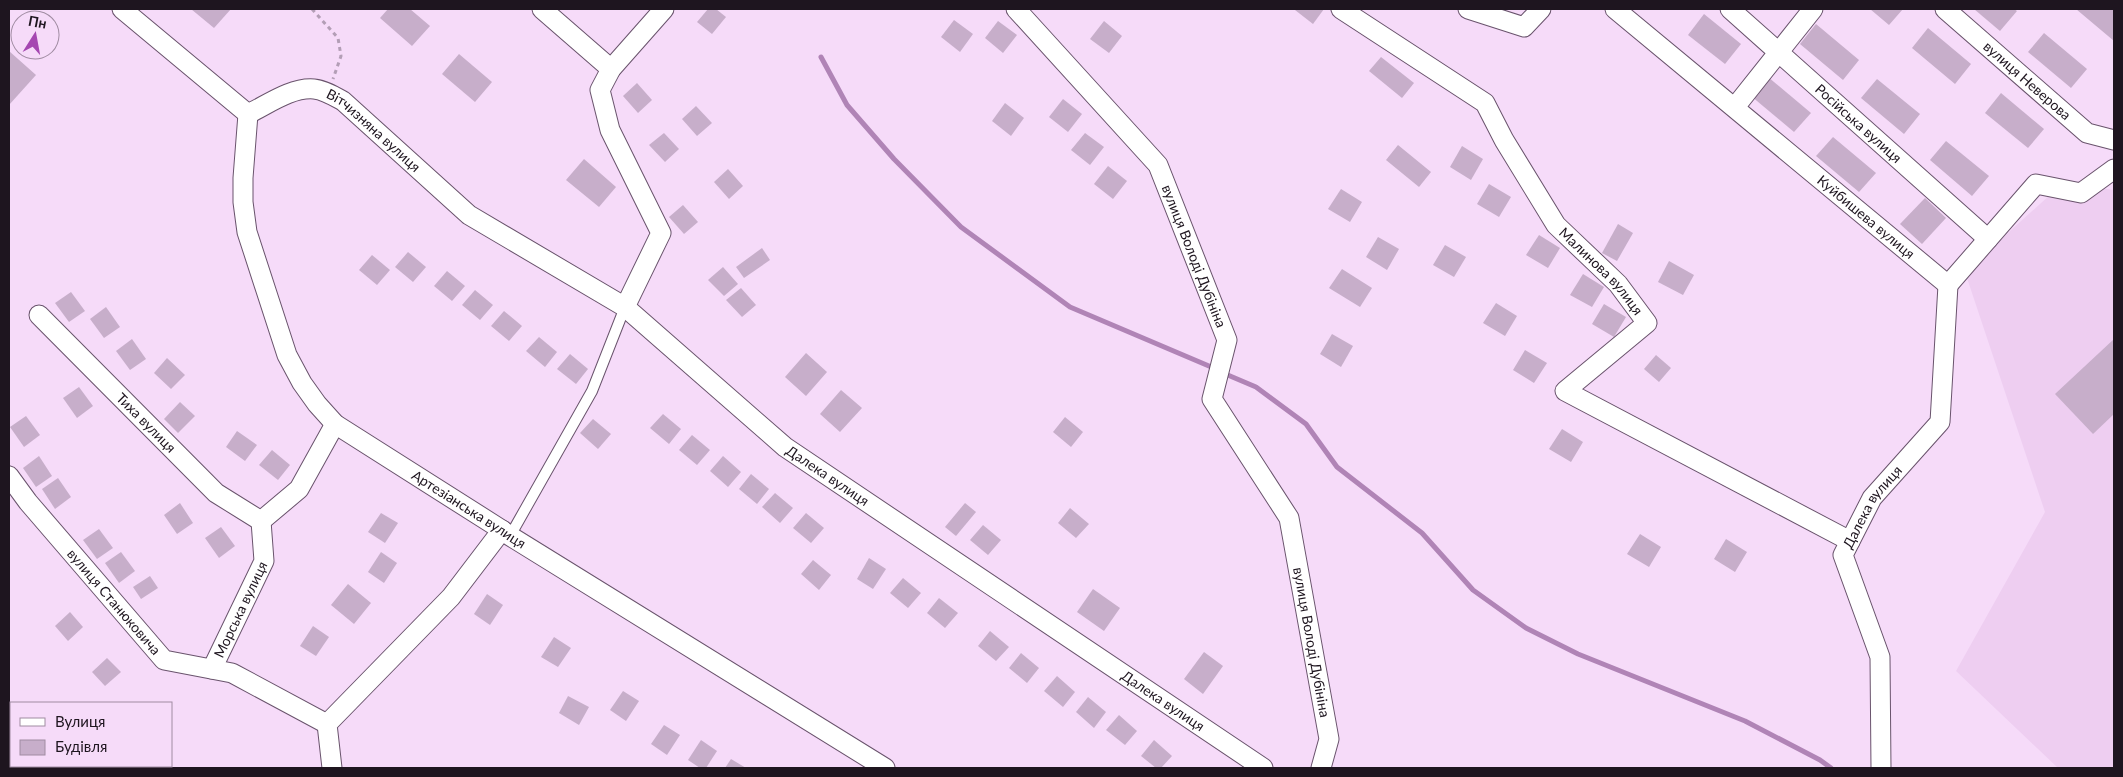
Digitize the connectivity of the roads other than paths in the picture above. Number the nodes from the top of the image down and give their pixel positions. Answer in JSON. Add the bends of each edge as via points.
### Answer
{"nodes":[{"id":1,"x":122,"y":9,"type":"edge"},
{"id":2,"x":542,"y":9,"type":"edge"},
{"id":3,"x":664,"y":9,"type":"edge"},
{"id":4,"x":1016,"y":9,"type":"edge"},
{"id":5,"x":1341,"y":9,"type":"edge"},
{"id":6,"x":1468,"y":9,"type":"edge"},
{"id":7,"x":1541,"y":9,"type":"edge"},
{"id":8,"x":1615,"y":9,"type":"edge"},
{"id":9,"x":1730,"y":9,"type":"edge"},
{"id":10,"x":1813,"y":9,"type":"edge"},
{"id":11,"x":1945,"y":9,"type":"edge"},
{"id":12,"x":1779,"y":52,"type":"junction"},
{"id":13,"x":611,"y":69,"type":"junction"},
{"id":14,"x":1735,"y":107,"type":"junction"},
{"id":15,"x":248,"y":114,"type":"junction"},
{"id":16,"x":2114,"y":140,"type":"edge"},
{"id":17,"x":2114,"y":169,"type":"edge"},
{"id":18,"x":1988,"y":239,"type":"junction"},
{"id":19,"x":1948,"y":285,"type":"junction"},
{"id":20,"x":626,"y":307,"type":"junction"},
{"id":21,"x":39,"y":315,"type":"dead end"},
{"id":22,"x":335,"y":424,"type":"junction"},
{"id":23,"x":9,"y":476,"type":"edge"},
{"id":24,"x":261,"y":521,"type":"junction"},
{"id":25,"x":506,"y":533,"type":"junction"},
{"id":26,"x":1850,"y":541,"type":"junction"},
{"id":27,"x":212,"y":669,"type":"junction"},
{"id":28,"x":327,"y":724,"type":"junction"},
{"id":29,"x":332,"y":768,"type":"edge"},
{"id":30,"x":886,"y":768,"type":"edge"},
{"id":31,"x":1263,"y":768,"type":"edge"},
{"id":32,"x":1321,"y":768,"type":"edge"},
{"id":33,"x":1881,"y":768,"type":"edge"}],
"edges":[{"from":1,"to":15,"type":"street"},
{"from":2,"to":13,"type":"street"},
{"from":3,"to":13,"type":"street"},
{"from":4,"to":32,"type":"street","name":"вулиця Володі Дубініна","via":[[1158,165],[1228,340],[1212,399],[1289,518],[1329,738]]},
{"from":5,"to":26,"type":"street","name":"Малинова вулиця","via":[[1485,103],[1556,224],[1618,284],[1647,323],[1565,391]]},
{"from":6,"to":7,"type":"street","via":[[1524,27]]},
{"from":8,"to":14,"type":"street","name":"Куйбишева вулиця"},
{"from":9,"to":12,"type":"street","name":"Російська вулиця"},
{"from":10,"to":12,"type":"street"},
{"from":11,"to":16,"type":"street","name":"вулиця Неверова","via":[[2087,133]]},
{"from":12,"to":14,"type":"street"},
{"from":12,"to":18,"type":"street","name":"Російська вулиця"},
{"from":13,"to":20,"type":"street","via":[[600,90],[610,130],[661,233]]},
{"from":14,"to":19,"type":"street","name":"Куйбишева вулиця"},
{"from":15,"to":20,"type":"street","name":"Вітчизняна вулиця","via":[[296,91],[314,89],[328,93],[343,101],[469,215]]},
{"from":15,"to":22,"type":"street","name":"Артезіанська вулиця","via":[[243,178],[247,232],[287,355],[317,404]]},
{"from":17,"to":18,"type":"street","via":[[2081,193],[2036,184]]},
{"from":18,"to":19,"type":"street"},
{"from":19,"to":26,"type":"street","name":"Далека вулиця","via":[[1940,422],[1872,498]]},
{"from":20,"to":25,"type":"lane","via":[[592,391]]},
{"from":20,"to":31,"type":"street","name":"Далека вулиця","via":[[785,448]]},
{"from":21,"to":24,"type":"street","name":"Тиха вулиця","via":[[216,493]]},
{"from":22,"to":24,"type":"street","via":[[299,489]]},
{"from":22,"to":25,"type":"street","name":"Артезіанська вулиця"},
{"from":23,"to":27,"type":"street","name":"вулиця Станюковича","via":[[164,660]]},
{"from":24,"to":27,"type":"street","name":"Морська вулиця","via":[[264,562]]},
{"from":25,"to":28,"type":"street","via":[[451,596]]},
{"from":25,"to":30,"type":"street","name":"Артезіанська вулиця"},
{"from":26,"to":33,"type":"street","name":"Далека вулиця","via":[[1843,555],[1880,657]]},
{"from":27,"to":28,"type":"street","name":"вулиця Станюковича","via":[[232,673]]},
{"from":28,"to":29,"type":"street"}]}
